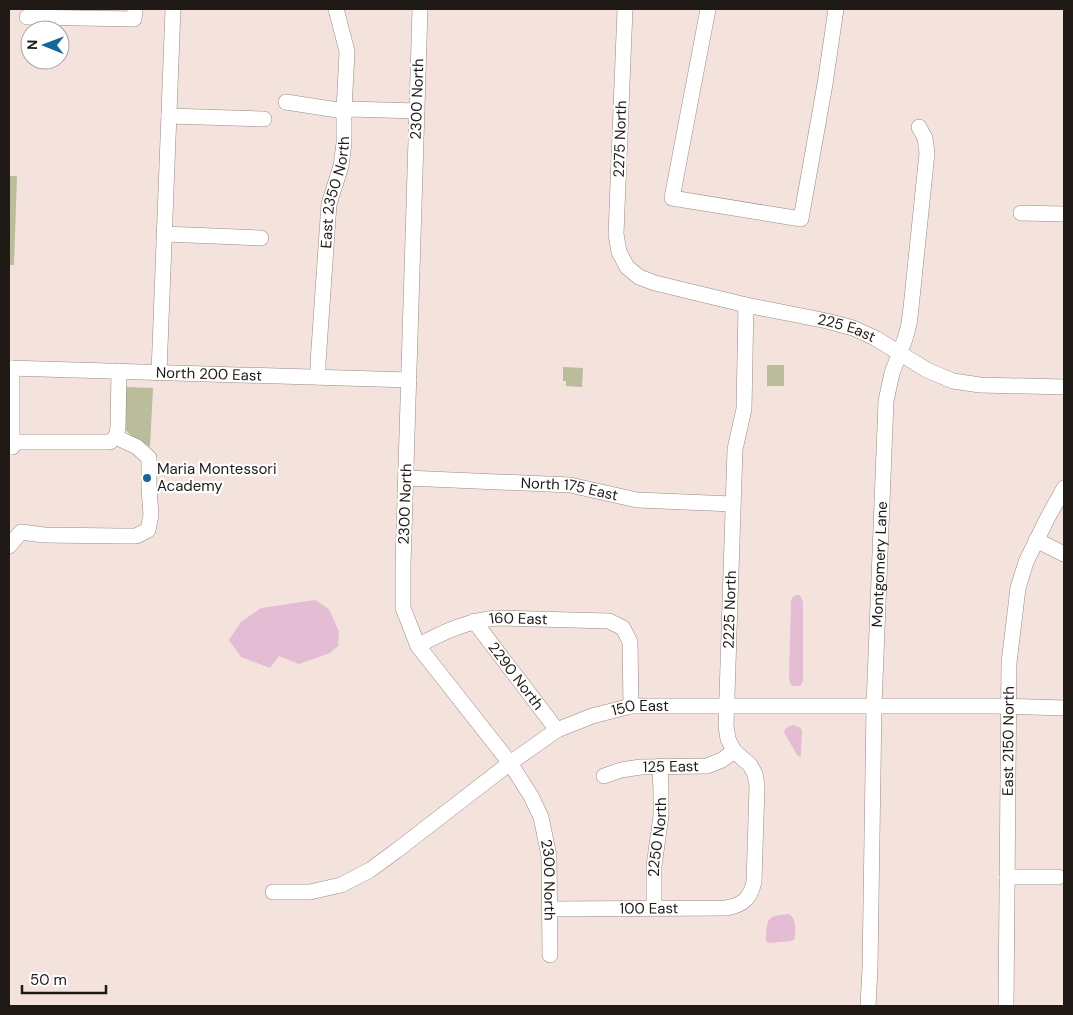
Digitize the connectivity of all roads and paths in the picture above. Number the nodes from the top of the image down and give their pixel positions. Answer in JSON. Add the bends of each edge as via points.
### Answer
{"nodes":[{"id":1,"x":135,"y":9,"type":"edge"},
{"id":2,"x":173,"y":9,"type":"edge"},
{"id":3,"x":336,"y":9,"type":"edge"},
{"id":4,"x":420,"y":9,"type":"edge"},
{"id":5,"x":625,"y":9,"type":"edge"},
{"id":6,"x":708,"y":9,"type":"edge"},
{"id":7,"x":836,"y":9,"type":"edge"},
{"id":8,"x":27,"y":17,"type":"dead end"},
{"id":9,"x":286,"y":102,"type":"dead end"},
{"id":10,"x":344,"y":111,"type":"junction"},
{"id":11,"x":417,"y":111,"type":"junction"},
{"id":12,"x":169,"y":116,"type":"junction"},
{"id":13,"x":264,"y":118,"type":"dead end"},
{"id":14,"x":919,"y":127,"type":"dead end"},
{"id":15,"x":1021,"y":213,"type":"dead end"},
{"id":16,"x":1064,"y":214,"type":"edge"},
{"id":17,"x":164,"y":234,"type":"junction"},
{"id":18,"x":261,"y":238,"type":"dead end"},
{"id":19,"x":627,"y":266,"type":"joint"},
{"id":20,"x":746,"y":305,"type":"junction"},
{"id":21,"x":900,"y":353,"type":"junction"},
{"id":22,"x":10,"y":368,"type":"edge"},
{"id":23,"x":119,"y":371,"type":"junction"},
{"id":24,"x":159,"y":373,"type":"junction"},
{"id":25,"x":318,"y":377,"type":"junction"},
{"id":26,"x":409,"y":380,"type":"junction"},
{"id":27,"x":1064,"y":387,"type":"edge"},
{"id":28,"x":116,"y":437,"type":"junction"},
{"id":29,"x":11,"y":447,"type":"edge"},
{"id":30,"x":406,"y":478,"type":"junction"},
{"id":31,"x":1064,"y":488,"type":"edge"},
{"id":32,"x":733,"y":504,"type":"junction"},
{"id":33,"x":1036,"y":540,"type":"junction"},
{"id":34,"x":9,"y":546,"type":"edge"},
{"id":35,"x":1064,"y":554,"type":"edge"},
{"id":36,"x":474,"y":621,"type":"junction"},
{"id":37,"x":418,"y":646,"type":"junction"},
{"id":38,"x":631,"y":706,"type":"junction"},
{"id":39,"x":727,"y":706,"type":"junction"},
{"id":40,"x":874,"y":706,"type":"junction"},
{"id":41,"x":1009,"y":706,"type":"junction"},
{"id":42,"x":1064,"y":708,"type":"edge"},
{"id":43,"x":557,"y":730,"type":"junction"},
{"id":44,"x":734,"y":751,"type":"junction"},
{"id":45,"x":510,"y":763,"type":"junction"},
{"id":46,"x":660,"y":766,"type":"junction"},
{"id":47,"x":604,"y":776,"type":"dead end"},
{"id":48,"x":1007,"y":876,"type":"junction"},
{"id":49,"x":1058,"y":877,"type":"dead end"},
{"id":50,"x":273,"y":892,"type":"dead end"},
{"id":51,"x":745,"y":901,"type":"joint"},
{"id":52,"x":654,"y":908,"type":"junction"},
{"id":53,"x":550,"y":909,"type":"junction"},
{"id":54,"x":550,"y":955,"type":"dead end"},
{"id":55,"x":868,"y":1006,"type":"edge"},
{"id":56,"x":1006,"y":1006,"type":"edge"}],
"edges":[{"from":1,"to":8,"type":"street","via":[[134,19]]},
{"from":2,"to":12,"type":"street"},
{"from":3,"to":10,"type":"street","name":"East 2350 North","via":[[347,51]]},
{"from":4,"to":11,"type":"street","name":"2300 North"},
{"from":5,"to":19,"type":"street","name":"2275 North","via":[[616,234],[619,252]]},
{"from":6,"to":7,"type":"street","via":[[672,198],[801,219]]},
{"from":9,"to":10,"type":"street"},
{"from":10,"to":11,"type":"street"},
{"from":10,"to":25,"type":"street","name":"East 2350 North","via":[[344,143],[329,204]]},
{"from":11,"to":26,"type":"street","name":"2300 North"},
{"from":12,"to":13,"type":"street"},
{"from":12,"to":17,"type":"street"},
{"from":14,"to":21,"type":"street","name":"Montgomery Lane","via":[[927,152],[910,316]]},
{"from":15,"to":16,"type":"street"},
{"from":17,"to":18,"type":"street"},
{"from":17,"to":24,"type":"street"},
{"from":19,"to":20,"type":"street","name":"225 East","via":[[639,277],[655,283]]},
{"from":20,"to":21,"type":"street","name":"225 East","via":[[853,328]]},
{"from":20,"to":32,"type":"street","name":"2225 North","via":[[744,410],[735,449]]},
{"from":21,"to":27,"type":"street","name":"225 East","via":[[939,376],[966,384]]},
{"from":21,"to":40,"type":"street","name":"Montgomery Lane","via":[[886,401]]},
{"from":22,"to":23,"type":"street","name":"North 200 East"},
{"from":22,"to":29,"type":"street"},
{"from":23,"to":24,"type":"street","name":"North 200 East"},
{"from":23,"to":28,"type":"street"},
{"from":24,"to":25,"type":"street","name":"North 200 East"},
{"from":25,"to":26,"type":"street","name":"North 200 East"},
{"from":26,"to":30,"type":"street","name":"2300 North"},
{"from":28,"to":29,"type":"street","via":[[110,442],[17,442]]},
{"from":28,"to":34,"type":"street","via":[[137,447],[149,458],[151,515],[148,530],[136,536],[21,532]]},
{"from":30,"to":32,"type":"street","name":"North 175 East","via":[[570,485],[638,500]]},
{"from":30,"to":37,"type":"street","name":"2300 North","via":[[404,608]]},
{"from":31,"to":33,"type":"street","name":"East 2150 North"},
{"from":32,"to":39,"type":"street","name":"2225 North"},
{"from":33,"to":35,"type":"street"},
{"from":33,"to":41,"type":"street","name":"East 2150 North","via":[[1018,588],[1009,663]]},
{"from":36,"to":37,"type":"street","name":"160 East"},
{"from":36,"to":38,"type":"street","name":"160 East","via":[[496,618],[610,621],[623,628],[630,642]]},
{"from":36,"to":43,"type":"street","name":"2290 North"},
{"from":37,"to":45,"type":"street","name":"2300 North"},
{"from":38,"to":39,"type":"street","name":"150 East"},
{"from":38,"to":43,"type":"street","name":"150 East","via":[[592,716]]},
{"from":39,"to":40,"type":"street","name":"150 East"},
{"from":39,"to":44,"type":"street","name":"2225 North","via":[[728,739]]},
{"from":40,"to":41,"type":"street","name":"150 East"},
{"from":40,"to":55,"type":"street","name":"Montgomery Lane"},
{"from":41,"to":42,"type":"street","name":"150 East"},
{"from":41,"to":48,"type":"street","name":"East 2150 North"},
{"from":43,"to":45,"type":"street","name":"150 East"},
{"from":44,"to":46,"type":"street","name":"125 East","via":[[707,766]]},
{"from":44,"to":51,"type":"street","name":"2225 North","via":[[750,765],[758,786],[754,882]]},
{"from":45,"to":50,"type":"street","name":"150 East","via":[[370,870],[342,885],[310,892]]},
{"from":45,"to":53,"type":"street","name":"2300 North","via":[[541,817],[549,856]]},
{"from":46,"to":47,"type":"street","name":"125 East","via":[[621,770]]},
{"from":46,"to":52,"type":"street","name":"2250 North","via":[[661,816],[654,866]]},
{"from":48,"to":49,"type":"street"},
{"from":48,"to":56,"type":"street","name":"East 2150 North"},
{"from":51,"to":52,"type":"street","name":"100 East","via":[[736,907],[726,908]]},
{"from":52,"to":53,"type":"street","name":"100 East"},
{"from":53,"to":54,"type":"street","name":"2300 North"}]}
